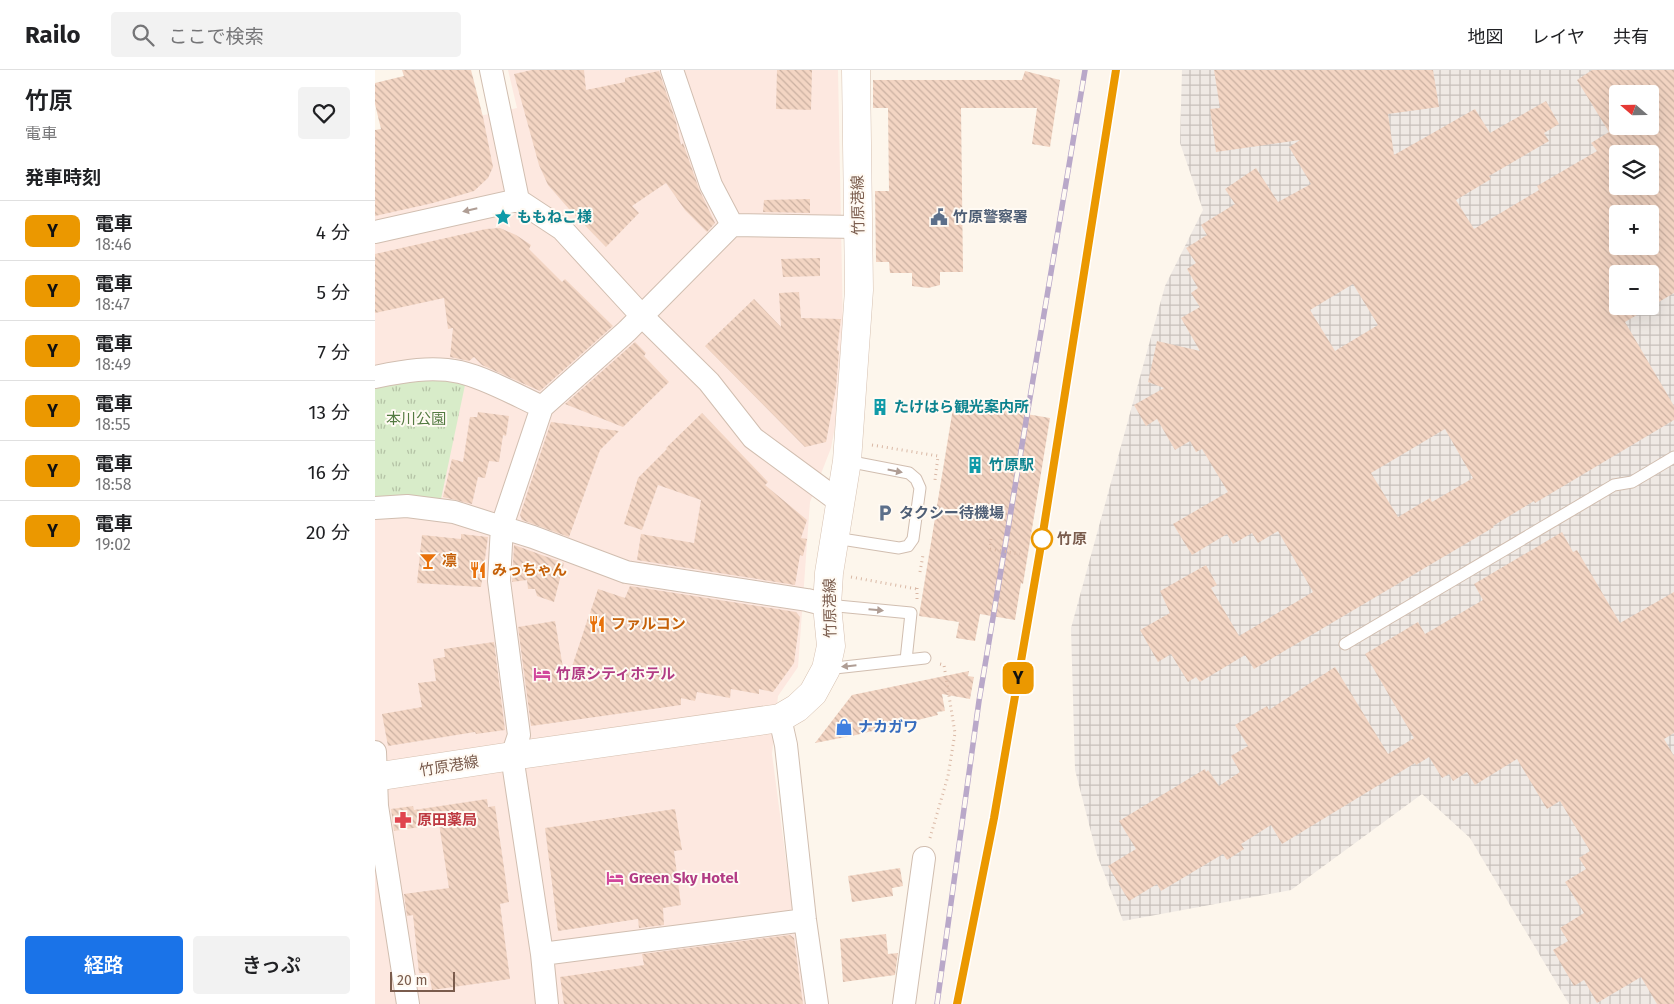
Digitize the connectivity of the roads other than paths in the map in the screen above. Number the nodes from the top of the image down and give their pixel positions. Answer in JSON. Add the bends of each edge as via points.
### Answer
{"nodes":[{"id":1,"x":491,"y":70,"type":"edge"},
{"id":2,"x":672,"y":70,"type":"edge"},
{"id":3,"x":856,"y":70,"type":"edge"},
{"id":4,"x":518,"y":200,"type":"junction"},
{"id":5,"x":732,"y":225,"type":"junction"},
{"id":6,"x":858,"y":227,"type":"junction"},
{"id":7,"x":375,"y":232,"type":"edge"},
{"id":8,"x":641,"y":315,"type":"junction"},
{"id":9,"x":375,"y":377,"type":"edge"},
{"id":10,"x":542,"y":407,"type":"junction"},
{"id":11,"x":1674,"y":458,"type":"edge"},
{"id":12,"x":847,"y":461,"type":"junction"},
{"id":13,"x":840,"y":502,"type":"junction"},
{"id":14,"x":375,"y":508,"type":"edge"},
{"id":15,"x":502,"y":526,"type":"junction"},
{"id":16,"x":835,"y":538,"type":"junction"},
{"id":17,"x":827,"y":605,"type":"junction"},
{"id":18,"x":1345,"y":644,"type":"dead end"},
{"id":19,"x":925,"y":658,"type":"road end"},
{"id":20,"x":907,"y":660,"type":"junction"},
{"id":21,"x":826,"y":668,"type":"junction"},
{"id":22,"x":780,"y":718,"type":"junction"},
{"id":23,"x":375,"y":752,"type":"edge"},
{"id":24,"x":512,"y":756,"type":"junction"},
{"id":25,"x":375,"y":777,"type":"edge"},
{"id":26,"x":924,"y":858,"type":"road end"},
{"id":27,"x":805,"y":920,"type":"junction"},
{"id":28,"x":542,"y":954,"type":"junction"},
{"id":29,"x":408,"y":1004,"type":"edge"},
{"id":30,"x":547,"y":1004,"type":"edge"},
{"id":31,"x":817,"y":1004,"type":"edge"},
{"id":32,"x":904,"y":1004,"type":"edge"}],
"edges":[{"from":1,"to":4,"type":"street"},
{"from":2,"to":5,"type":"street","via":[[711,185]]},
{"from":3,"to":6,"type":"main road","name":"竹原港線"},
{"from":4,"to":7,"type":"street","one_way":true},
{"from":4,"to":8,"type":"street","via":[[562,229]]},
{"from":5,"to":6,"type":"street"},
{"from":5,"to":8,"type":"street"},
{"from":6,"to":12,"type":"main road","name":"竹原港線","via":[[859,290]]},
{"from":8,"to":10,"type":"street"},
{"from":8,"to":13,"type":"street","via":[[709,382],[753,438]]},
{"from":9,"to":10,"type":"street","via":[[432,369],[461,372]]},
{"from":10,"to":15,"type":"street"},
{"from":11,"to":18,"type":"lane","via":[[1632,482],[1613,485]]},
{"from":12,"to":13,"type":"main road","name":"竹原港線"},
{"from":12,"to":16,"type":"lane","one_way":true,"via":[[909,474],[916,479],[920,488],[913,539],[908,546],[899,548]]},
{"from":13,"to":16,"type":"main road","name":"竹原港線"},
{"from":14,"to":15,"type":"street","via":[[407,506],[454,512]]},
{"from":15,"to":17,"type":"street","via":[[626,572]]},
{"from":15,"to":24,"type":"street","via":[[499,581],[519,735]]},
{"from":16,"to":17,"type":"main road","name":"竹原港線"},
{"from":17,"to":20,"type":"lane","one_way":true,"via":[[911,613]]},
{"from":17,"to":21,"type":"main road","name":"竹原港線","via":[[831,646]]},
{"from":19,"to":20,"type":"lane"},
{"from":20,"to":21,"type":"lane","one_way":true},
{"from":21,"to":22,"type":"main road","name":"竹原港線","via":[[813,693]]},
{"from":22,"to":24,"type":"main road","name":"竹原港線"},
{"from":22,"to":27,"type":"street","via":[[786,745]]},
{"from":23,"to":25,"type":"street"},
{"from":24,"to":25,"type":"main road","name":"竹原港線"},
{"from":24,"to":28,"type":"street"},
{"from":25,"to":29,"type":"street"},
{"from":26,"to":32,"type":"street"},
{"from":27,"to":28,"type":"street"},
{"from":27,"to":31,"type":"street"},
{"from":28,"to":30,"type":"street"}]}
